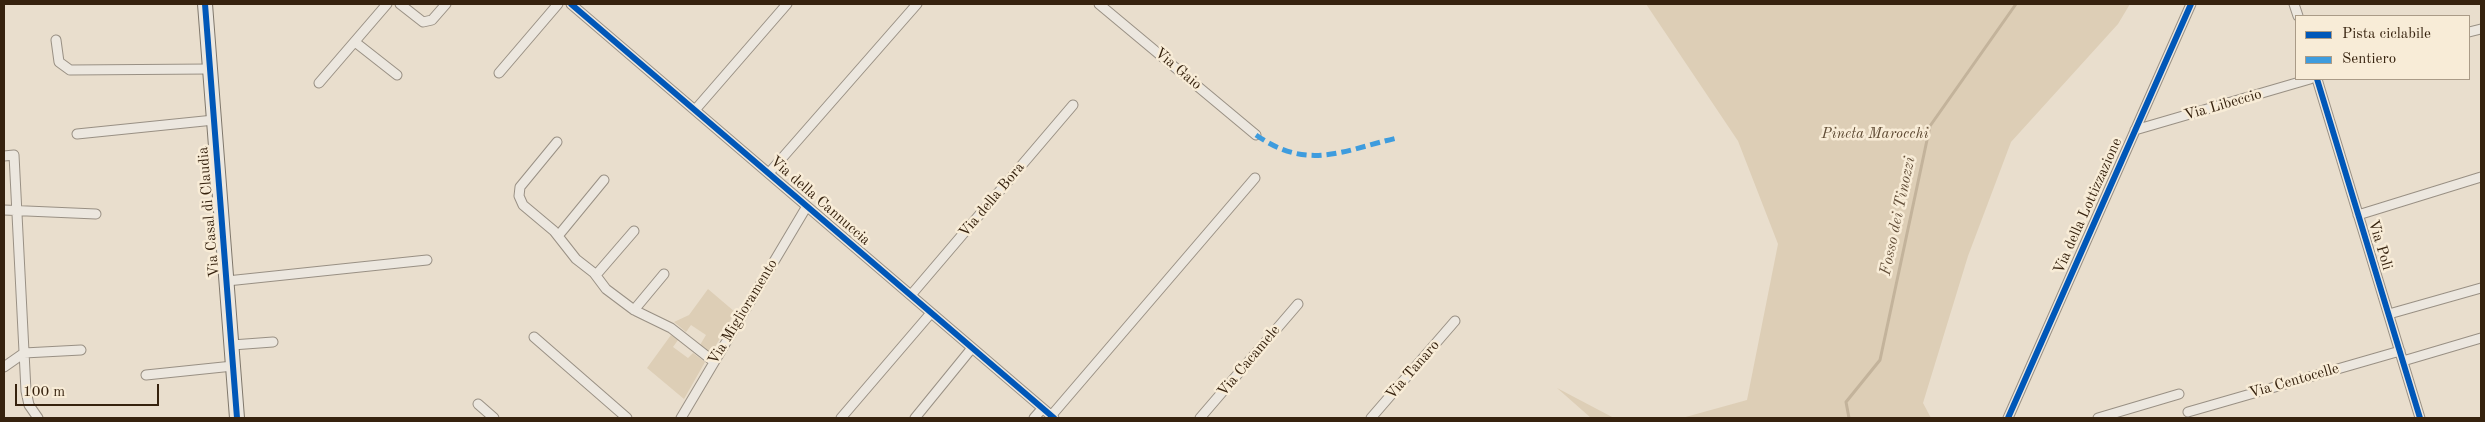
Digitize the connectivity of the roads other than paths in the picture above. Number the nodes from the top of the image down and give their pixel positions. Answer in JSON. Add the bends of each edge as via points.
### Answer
{"nodes":[{"id":1,"x":205,"y":4,"type":"edge"},
{"id":2,"x":387,"y":4,"type":"edge"},
{"id":3,"x":400,"y":4,"type":"edge"},
{"id":4,"x":446,"y":4,"type":"edge"},
{"id":5,"x":558,"y":4,"type":"edge"},
{"id":6,"x":570,"y":4,"type":"edge"},
{"id":7,"x":787,"y":4,"type":"edge"},
{"id":8,"x":917,"y":4,"type":"edge"},
{"id":9,"x":1099,"y":4,"type":"edge"},
{"id":10,"x":2191,"y":4,"type":"edge"},
{"id":11,"x":56,"y":40,"type":"dead end"},
{"id":12,"x":355,"y":42,"type":"junction"},
{"id":13,"x":210,"y":69,"type":"junction"},
{"id":14,"x":499,"y":73,"type":"dead end"},
{"id":15,"x":397,"y":75,"type":"dead end"},
{"id":16,"x":2307,"y":80,"type":"edge"},
{"id":17,"x":2316,"y":80,"type":"edge"},
{"id":18,"x":319,"y":83,"type":"dead end"},
{"id":19,"x":1073,"y":105,"type":"dead end"},
{"id":20,"x":695,"y":110,"type":"junction"},
{"id":21,"x":214,"y":120,"type":"junction"},
{"id":22,"x":2136,"y":130,"type":"junction"},
{"id":23,"x":77,"y":134,"type":"dead end"},
{"id":24,"x":1256,"y":135,"type":"dead end"},
{"id":25,"x":557,"y":142,"type":"dead end"},
{"id":26,"x":4,"y":156,"type":"edge"},
{"id":27,"x":769,"y":173,"type":"junction"},
{"id":28,"x":2481,"y":177,"type":"edge"},
{"id":29,"x":1255,"y":178,"type":"dead end"},
{"id":30,"x":604,"y":180,"type":"dead end"},
{"id":31,"x":807,"y":206,"type":"junction"},
{"id":32,"x":4,"y":210,"type":"edge"},
{"id":33,"x":16,"y":210,"type":"junction"},
{"id":34,"x":96,"y":214,"type":"dead end"},
{"id":35,"x":2358,"y":215,"type":"junction"},
{"id":36,"x":634,"y":231,"type":"dead end"},
{"id":37,"x":558,"y":236,"type":"junction"},
{"id":38,"x":427,"y":260,"type":"dead end"},
{"id":39,"x":664,"y":274,"type":"dead end"},
{"id":40,"x":596,"y":276,"type":"junction"},
{"id":41,"x":227,"y":281,"type":"junction"},
{"id":42,"x":2481,"y":288,"type":"edge"},
{"id":43,"x":911,"y":295,"type":"junction"},
{"id":44,"x":1298,"y":304,"type":"dead end"},
{"id":45,"x":634,"y":310,"type":"junction"},
{"id":46,"x":931,"y":313,"type":"junction"},
{"id":47,"x":2388,"y":314,"type":"junction"},
{"id":48,"x":1455,"y":321,"type":"dead end"},
{"id":49,"x":534,"y":337,"type":"dead end"},
{"id":50,"x":2481,"y":338,"type":"edge"},
{"id":51,"x":272,"y":342,"type":"dead end"},
{"id":52,"x":232,"y":345,"type":"junction"},
{"id":53,"x":972,"y":348,"type":"junction"},
{"id":54,"x":81,"y":350,"type":"dead end"},
{"id":55,"x":2400,"y":351,"type":"junction"},
{"id":56,"x":24,"y":353,"type":"junction"},
{"id":57,"x":713,"y":361,"type":"junction"},
{"id":58,"x":2403,"y":361,"type":"junction"},
{"id":59,"x":233,"y":366,"type":"junction"},
{"id":60,"x":4,"y":367,"type":"edge"},
{"id":61,"x":146,"y":375,"type":"dead end"},
{"id":62,"x":2180,"y":394,"type":"dead end"},
{"id":63,"x":478,"y":404,"type":"dead end"},
{"id":64,"x":1042,"y":409,"type":"junction"},
{"id":65,"x":2188,"y":412,"type":"dead end"},
{"id":66,"x":1052,"y":417,"type":"edge"},
{"id":67,"x":38,"y":418,"type":"edge"},
{"id":68,"x":237,"y":418,"type":"edge"},
{"id":69,"x":494,"y":418,"type":"edge"},
{"id":70,"x":627,"y":418,"type":"edge"},
{"id":71,"x":680,"y":418,"type":"edge"},
{"id":72,"x":841,"y":418,"type":"edge"},
{"id":73,"x":915,"y":418,"type":"edge"},
{"id":74,"x":1034,"y":418,"type":"edge"},
{"id":75,"x":1200,"y":418,"type":"edge"},
{"id":76,"x":1370,"y":418,"type":"edge"},
{"id":77,"x":2008,"y":418,"type":"edge"},
{"id":78,"x":2098,"y":418,"type":"edge"},
{"id":79,"x":2420,"y":418,"type":"edge"}],
"edges":[{"from":1,"to":13,"type":"street","name":"Via Casal di Claudia"},
{"from":2,"to":12,"type":"street"},
{"from":3,"to":4,"type":"street","via":[[424,22],[432,20]]},
{"from":5,"to":14,"type":"street"},
{"from":6,"to":20,"type":"street","name":"Via della Cannuccia"},
{"from":7,"to":20,"type":"street"},
{"from":8,"to":27,"type":"street"},
{"from":9,"to":24,"type":"street","name":"Via Gaio"},
{"from":10,"to":22,"type":"street","name":"Via della Lottizzazione"},
{"from":11,"to":13,"type":"street","via":[[59,62],[70,70]]},
{"from":12,"to":15,"type":"street"},
{"from":12,"to":18,"type":"street"},
{"from":13,"to":21,"type":"street","name":"Via Casal di Claudia"},
{"from":16,"to":22,"type":"street","name":"Via Libeccio"},
{"from":17,"to":35,"type":"street","name":"Via Poli"},
{"from":19,"to":43,"type":"street","name":"Via della Bora"},
{"from":20,"to":27,"type":"street","name":"Via della Cannuccia"},
{"from":21,"to":23,"type":"street"},
{"from":21,"to":41,"type":"street","name":"Via Casal di Claudia"},
{"from":22,"to":77,"type":"street","name":"Via della Lottizzazione"},
{"from":25,"to":37,"type":"street","via":[[518,193],[523,205]]},
{"from":26,"to":33,"type":"street","via":[[14,156]]},
{"from":27,"to":31,"type":"street","name":"Via della Cannuccia"},
{"from":28,"to":35,"type":"street"},
{"from":29,"to":66,"type":"street"},
{"from":30,"to":37,"type":"street"},
{"from":31,"to":43,"type":"street","name":"Via della Cannuccia"},
{"from":31,"to":57,"type":"street","name":"Via Miglioramento"},
{"from":32,"to":33,"type":"street"},
{"from":33,"to":34,"type":"street"},
{"from":33,"to":56,"type":"street"},
{"from":35,"to":47,"type":"street","name":"Via Poli"},
{"from":36,"to":40,"type":"street"},
{"from":37,"to":40,"type":"street","via":[[576,259]]},
{"from":38,"to":41,"type":"street"},
{"from":39,"to":45,"type":"street"},
{"from":40,"to":45,"type":"street","via":[[606,289]]},
{"from":41,"to":52,"type":"street","name":"Via Casal di Claudia"},
{"from":42,"to":47,"type":"street"},
{"from":43,"to":46,"type":"street","name":"Via della Cannuccia"},
{"from":44,"to":75,"type":"street","name":"Via Cacamele"},
{"from":45,"to":57,"type":"street","via":[[667,325]]},
{"from":46,"to":53,"type":"street","name":"Via della Cannuccia"},
{"from":46,"to":72,"type":"street"},
{"from":47,"to":55,"type":"street","name":"Via Poli"},
{"from":48,"to":76,"type":"street","name":"Via Tanaro"},
{"from":49,"to":70,"type":"street"},
{"from":50,"to":58,"type":"street"},
{"from":51,"to":52,"type":"street"},
{"from":52,"to":59,"type":"street","name":"Via Casal di Claudia"},
{"from":53,"to":64,"type":"street","name":"Via della Cannuccia"},
{"from":53,"to":73,"type":"street"},
{"from":54,"to":56,"type":"street"},
{"from":55,"to":58,"type":"street","name":"Via Poli"},
{"from":55,"to":65,"type":"street","name":"Via Centocelle"},
{"from":56,"to":60,"type":"street"},
{"from":56,"to":67,"type":"street","via":[[26,397]]},
{"from":57,"to":71,"type":"street","name":"Via Miglioramento"},
{"from":58,"to":79,"type":"street","name":"Via Poli"},
{"from":59,"to":61,"type":"street"},
{"from":59,"to":68,"type":"street","name":"Via Casal di Claudia"},
{"from":62,"to":78,"type":"street"},
{"from":63,"to":69,"type":"street"},
{"from":64,"to":66,"type":"street","name":"Via della Cannuccia"},
{"from":64,"to":74,"type":"street"}]}
